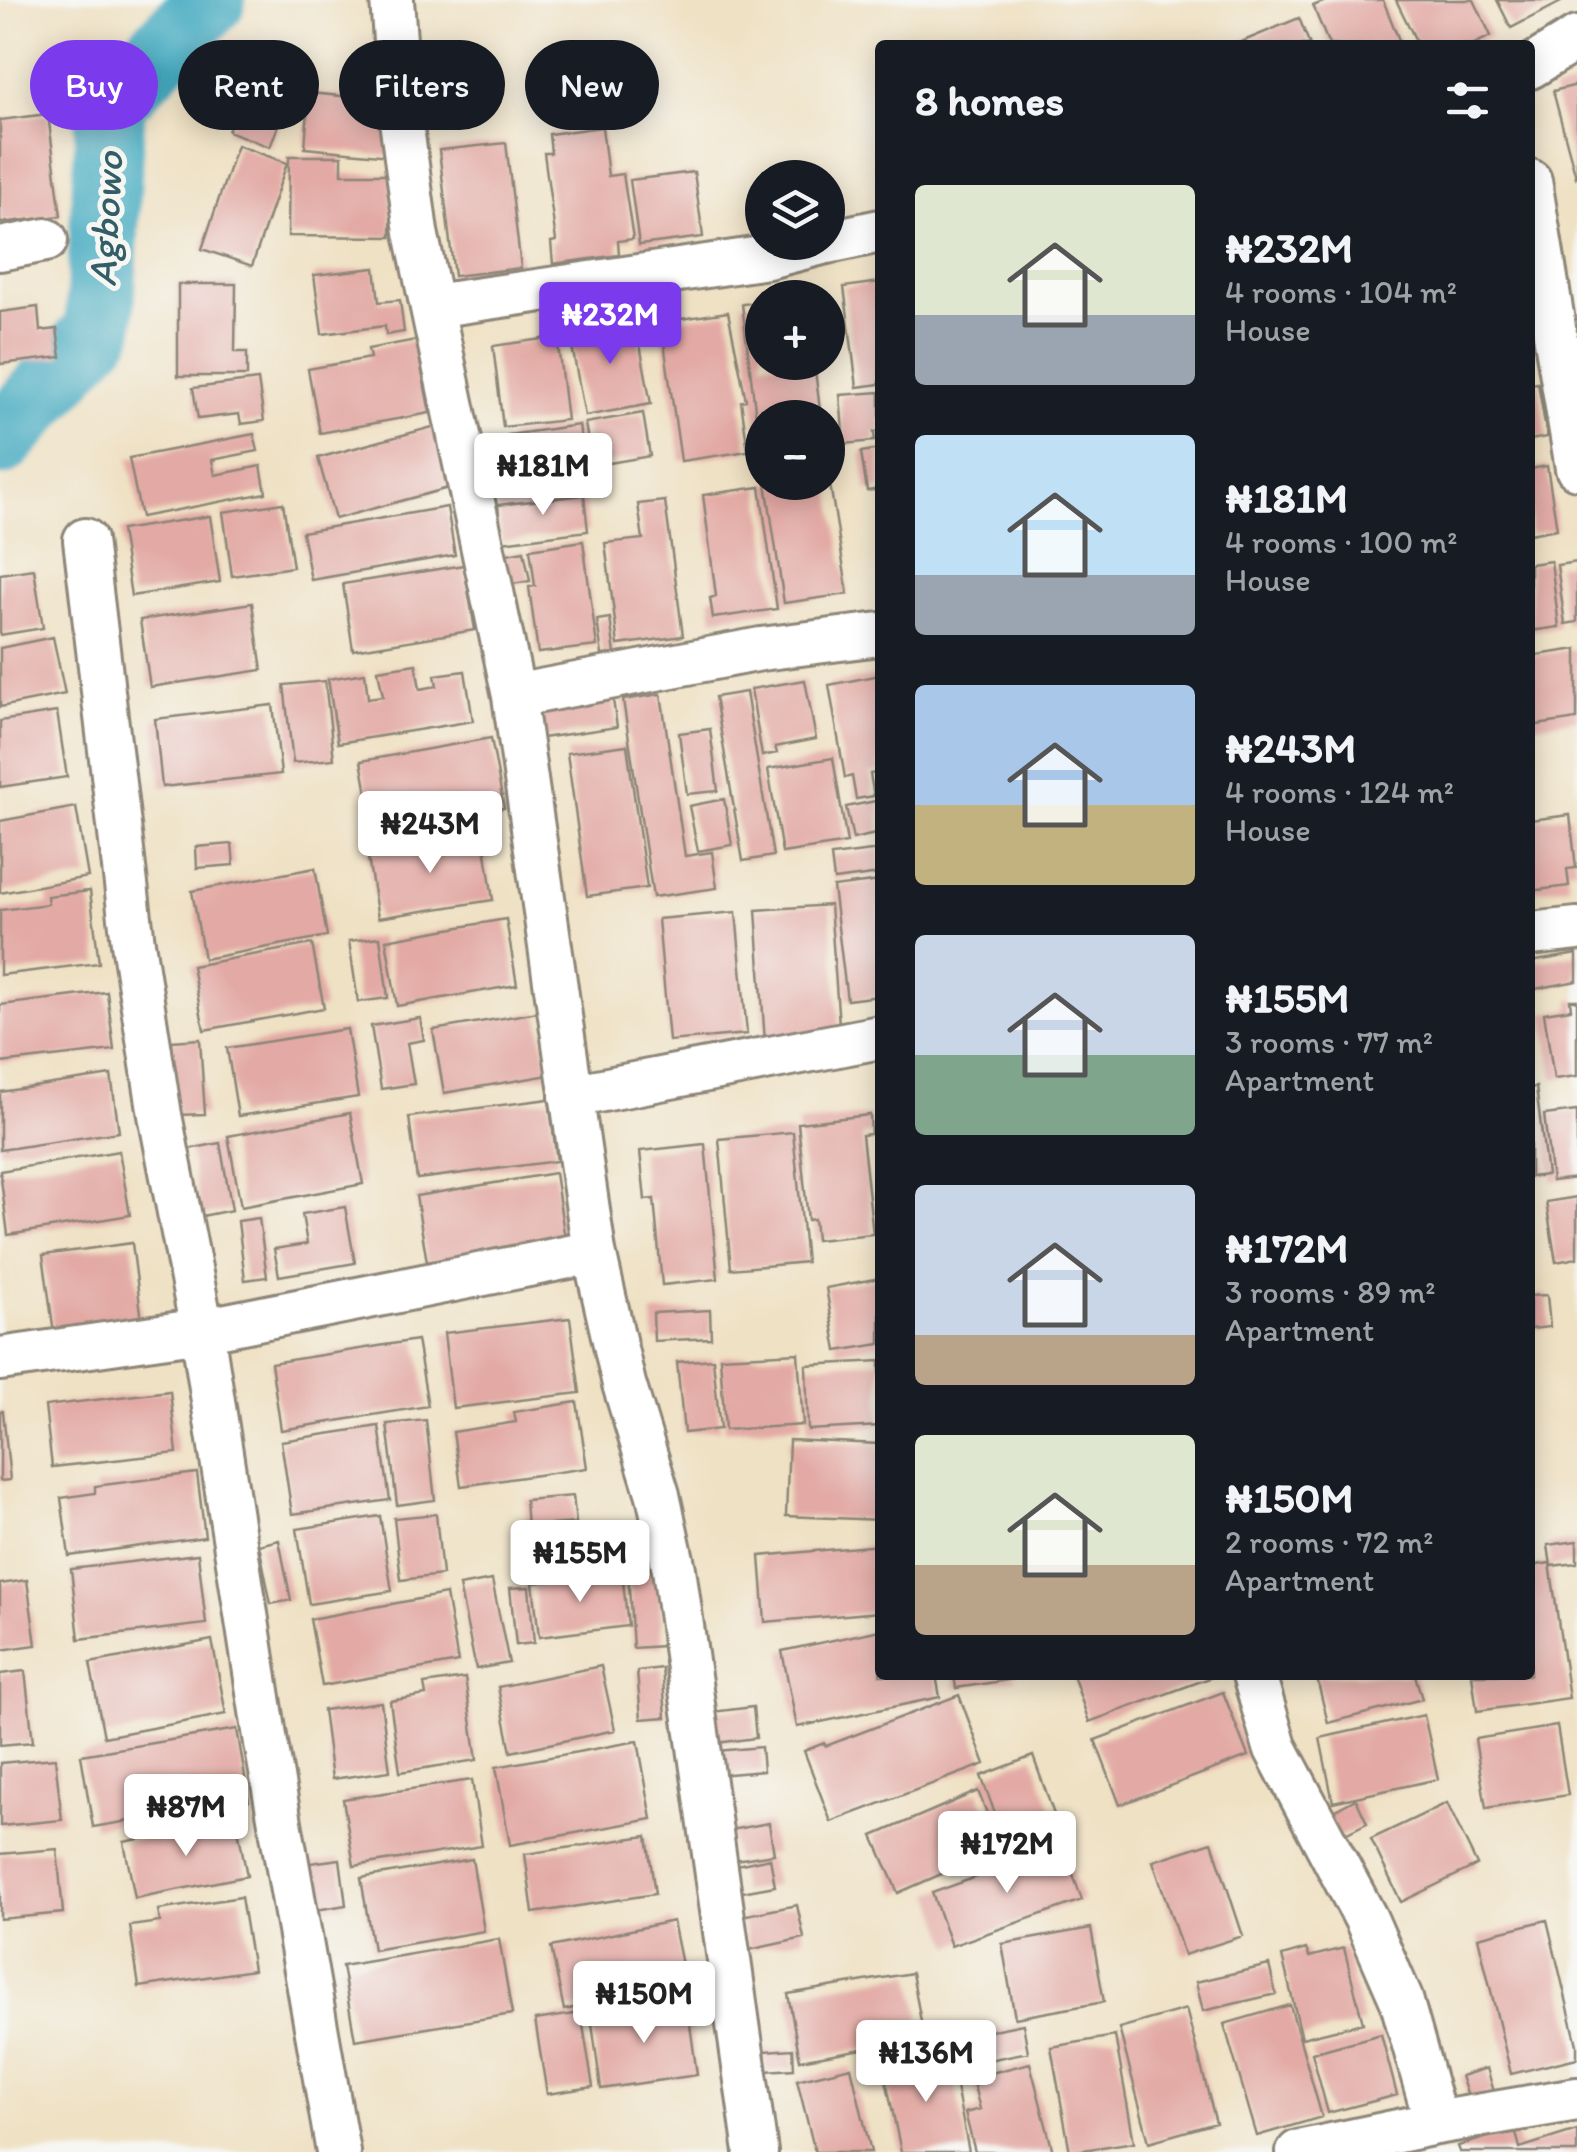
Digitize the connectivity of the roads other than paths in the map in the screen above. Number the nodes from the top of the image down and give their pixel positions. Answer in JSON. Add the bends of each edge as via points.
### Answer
{"nodes":[{"id":1,"x":392,"y":0,"type":"edge"},
{"id":2,"x":1577,"y":38,"type":"edge"},
{"id":3,"x":1535,"y":64,"type":"edge"},
{"id":4,"x":1535,"y":212,"type":"edge"},
{"id":5,"x":875,"y":232,"type":"edge"},
{"id":6,"x":845,"y":238,"type":"edge"},
{"id":7,"x":46,"y":240,"type":"dead end"},
{"id":8,"x":0,"y":249,"type":"edge"},
{"id":9,"x":747,"y":260,"type":"edge"},
{"id":10,"x":432,"y":306,"type":"junction"},
{"id":11,"x":1577,"y":468,"type":"edge"},
{"id":12,"x":84,"y":540,"type":"dead end"},
{"id":13,"x":875,"y":635,"type":"edge"},
{"id":14,"x":514,"y":696,"type":"junction"},
{"id":15,"x":1577,"y":929,"type":"edge"},
{"id":16,"x":1535,"y":933,"type":"edge"},
{"id":17,"x":875,"y":1037,"type":"edge"},
{"id":18,"x":571,"y":1096,"type":"junction"},
{"id":19,"x":594,"y":1252,"type":"junction"},
{"id":20,"x":202,"y":1330,"type":"junction"},
{"id":21,"x":0,"y":1359,"type":"edge"},
{"id":22,"x":1255,"y":1680,"type":"edge"},
{"id":23,"x":1577,"y":2099,"type":"edge"},
{"id":24,"x":1436,"y":2123,"type":"junction"},
{"id":25,"x":338,"y":2152,"type":"edge"},
{"id":26,"x":756,"y":2152,"type":"edge"},
{"id":27,"x":1298,"y":2152,"type":"edge"}],
"edges":[{"from":1,"to":10,"type":"street","via":[[401,120]]},
{"from":2,"to":3,"type":"street"},
{"from":4,"to":11,"type":"street"},
{"from":5,"to":6,"type":"street"},
{"from":7,"to":8,"type":"street"},
{"from":9,"to":10,"type":"street"},
{"from":10,"to":14,"type":"street"},
{"from":12,"to":20,"type":"street","via":[[133,943]]},
{"from":13,"to":14,"type":"street"},
{"from":14,"to":18,"type":"street"},
{"from":15,"to":16,"type":"street"},
{"from":17,"to":18,"type":"street"},
{"from":18,"to":19,"type":"street"},
{"from":19,"to":20,"type":"street"},
{"from":19,"to":26,"type":"street","via":[[674,1569]]},
{"from":20,"to":21,"type":"street"},
{"from":20,"to":25,"type":"street"},
{"from":22,"to":24,"type":"street","via":[[1275,1747],[1401,1999]]},
{"from":23,"to":24,"type":"street"},
{"from":24,"to":27,"type":"street"}]}
